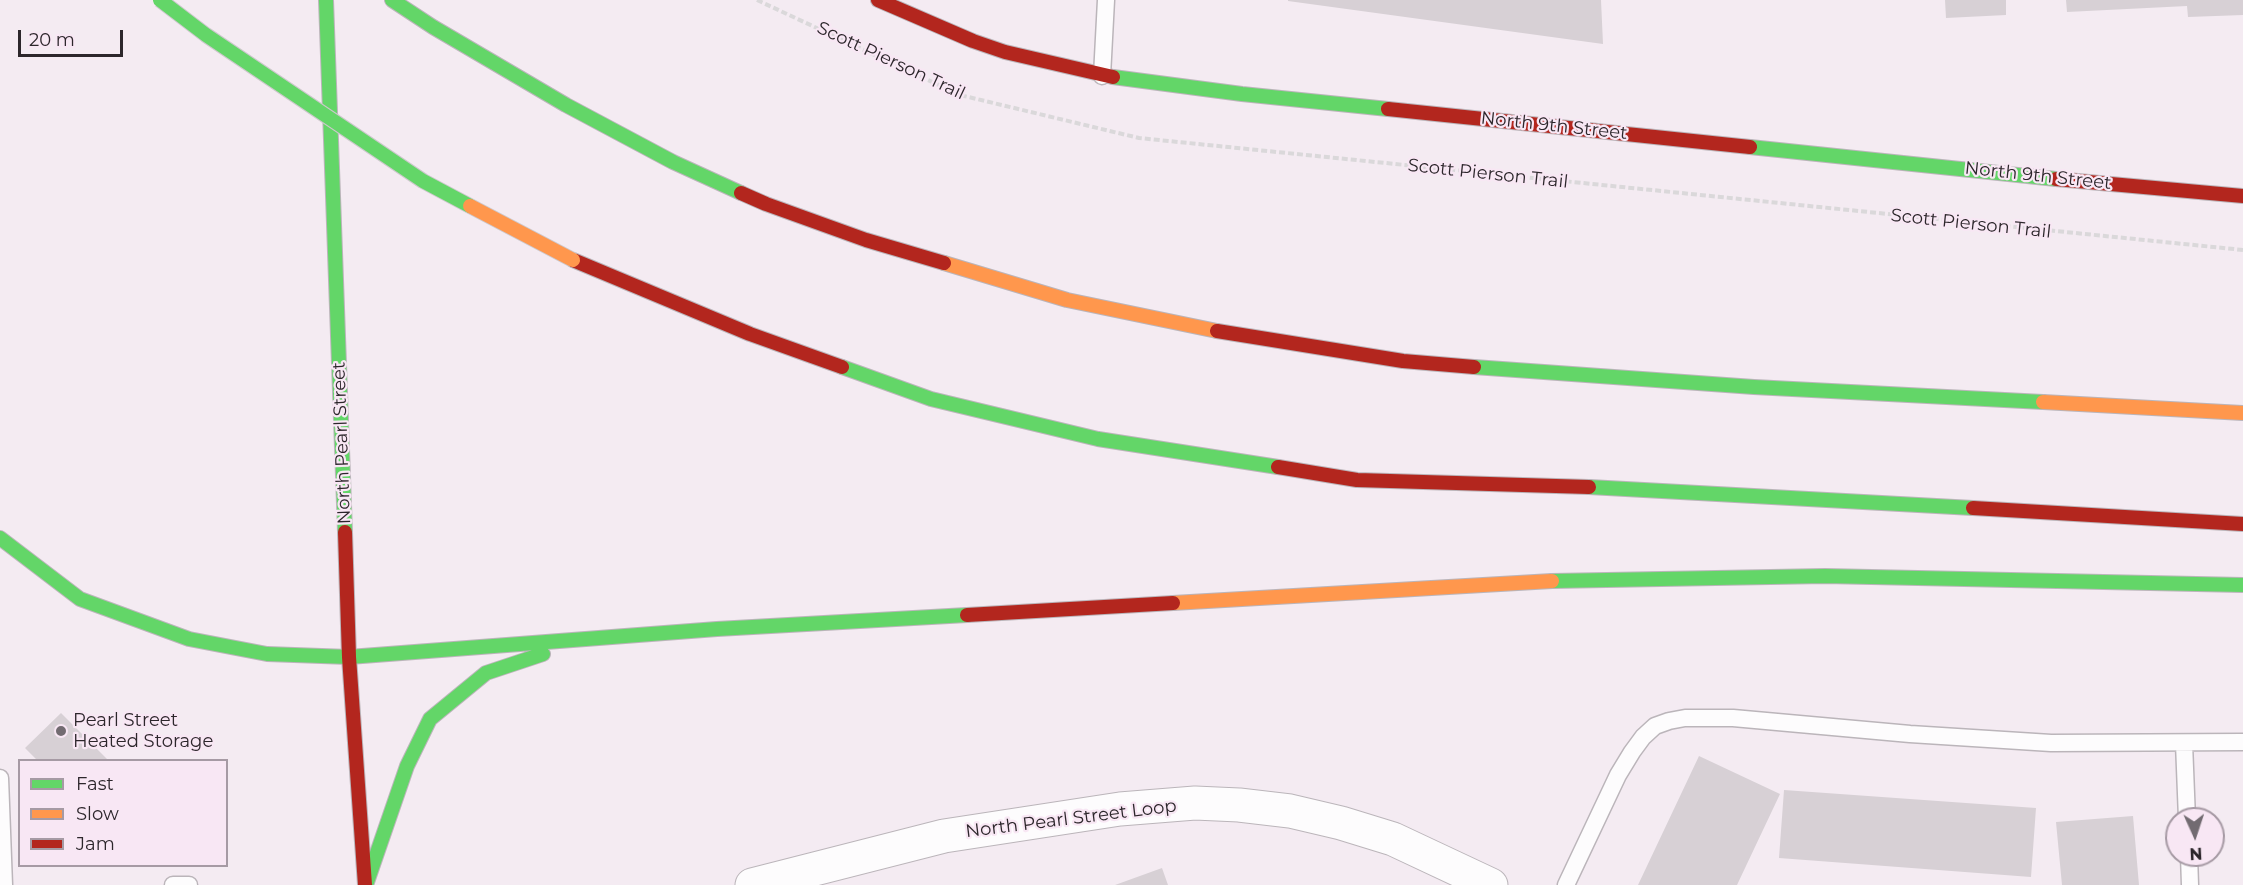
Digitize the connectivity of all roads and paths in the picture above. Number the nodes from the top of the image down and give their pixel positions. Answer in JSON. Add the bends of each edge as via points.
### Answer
{"nodes":[{"id":1,"x":160,"y":0,"type":"edge"},
{"id":2,"x":326,"y":0,"type":"edge"},
{"id":3,"x":392,"y":0,"type":"edge"},
{"id":4,"x":757,"y":0,"type":"edge"},
{"id":5,"x":878,"y":0,"type":"edge"},
{"id":6,"x":1106,"y":0,"type":"edge"},
{"id":7,"x":1102,"y":76,"type":"junction"},
{"id":8,"x":2243,"y":196,"type":"edge"},
{"id":9,"x":2243,"y":250,"type":"edge"},
{"id":10,"x":2243,"y":413,"type":"edge"},
{"id":11,"x":2243,"y":524,"type":"edge"},
{"id":12,"x":0,"y":538,"type":"edge"},
{"id":13,"x":2243,"y":585,"type":"edge"},
{"id":14,"x":588,"y":639,"type":"junction"},
{"id":15,"x":349,"y":657,"type":"junction"},
{"id":16,"x":2243,"y":742,"type":"edge"},
{"id":17,"x":2184,"y":743,"type":"junction"},
{"id":18,"x":0,"y":778,"type":"edge"},
{"id":19,"x":2187,"y":807,"type":"edge"},
{"id":20,"x":2189,"y":867,"type":"edge"},
{"id":21,"x":800,"y":878,"type":"edge"},
{"id":22,"x":4,"y":885,"type":"edge"},
{"id":23,"x":173,"y":885,"type":"edge"},
{"id":24,"x":189,"y":885,"type":"edge"},
{"id":25,"x":365,"y":885,"type":"edge"},
{"id":26,"x":752,"y":885,"type":"edge"},
{"id":27,"x":1491,"y":885,"type":"edge"},
{"id":28,"x":1566,"y":885,"type":"edge"},
{"id":29,"x":2190,"y":885,"type":"edge"}],
"edges":[{"from":1,"to":11,"type":"main road","bridge":true,"via":[[423,181],[573,260],[750,334],[931,399],[1098,439],[1357,480],[1634,488]]},
{"from":2,"to":15,"type":"main road","name":"North Pearl Street"},
{"from":3,"to":10,"type":"main road","via":[[567,105],[673,162],[766,204],[866,240],[1067,300],[1186,326],[1403,361],[1754,387]]},
{"from":4,"to":9,"type":"path","name":"Scott Pierson Trail","via":[[960,96],[1139,138]]},
{"from":5,"to":7,"type":"main road","name":"North 9th Street","via":[[1005,52]]},
{"from":6,"to":7,"type":"lane"},
{"from":7,"to":8,"type":"main road","name":"North 9th Street"},
{"from":12,"to":15,"type":"main road","via":[[80,598],[189,639],[267,654]]},
{"from":13,"to":14,"type":"main road","via":[[1825,576],[1569,580]]},
{"from":14,"to":15,"type":"main road"},
{"from":14,"to":25,"type":"main road","via":[[486,673],[430,719],[407,766]]},
{"from":15,"to":25,"type":"main road","name":"North Pearl Street"},
{"from":16,"to":17,"type":"lane"},
{"from":17,"to":19,"type":"lane"},
{"from":17,"to":28,"type":"lane","via":[[2039,742],[1733,717],[1669,721],[1655,726],[1632,752]]},
{"from":18,"to":22,"type":"lane"},
{"from":20,"to":29,"type":"lane"},
{"from":21,"to":26,"type":"street","name":"North Pearl Street Loop"},
{"from":21,"to":27,"type":"street","name":"North Pearl Street Loop","via":[[944,836],[1120,809],[1195,803],[1290,811],[1341,823],[1393,839]]},
{"from":23,"to":24,"type":"lane"}]}
